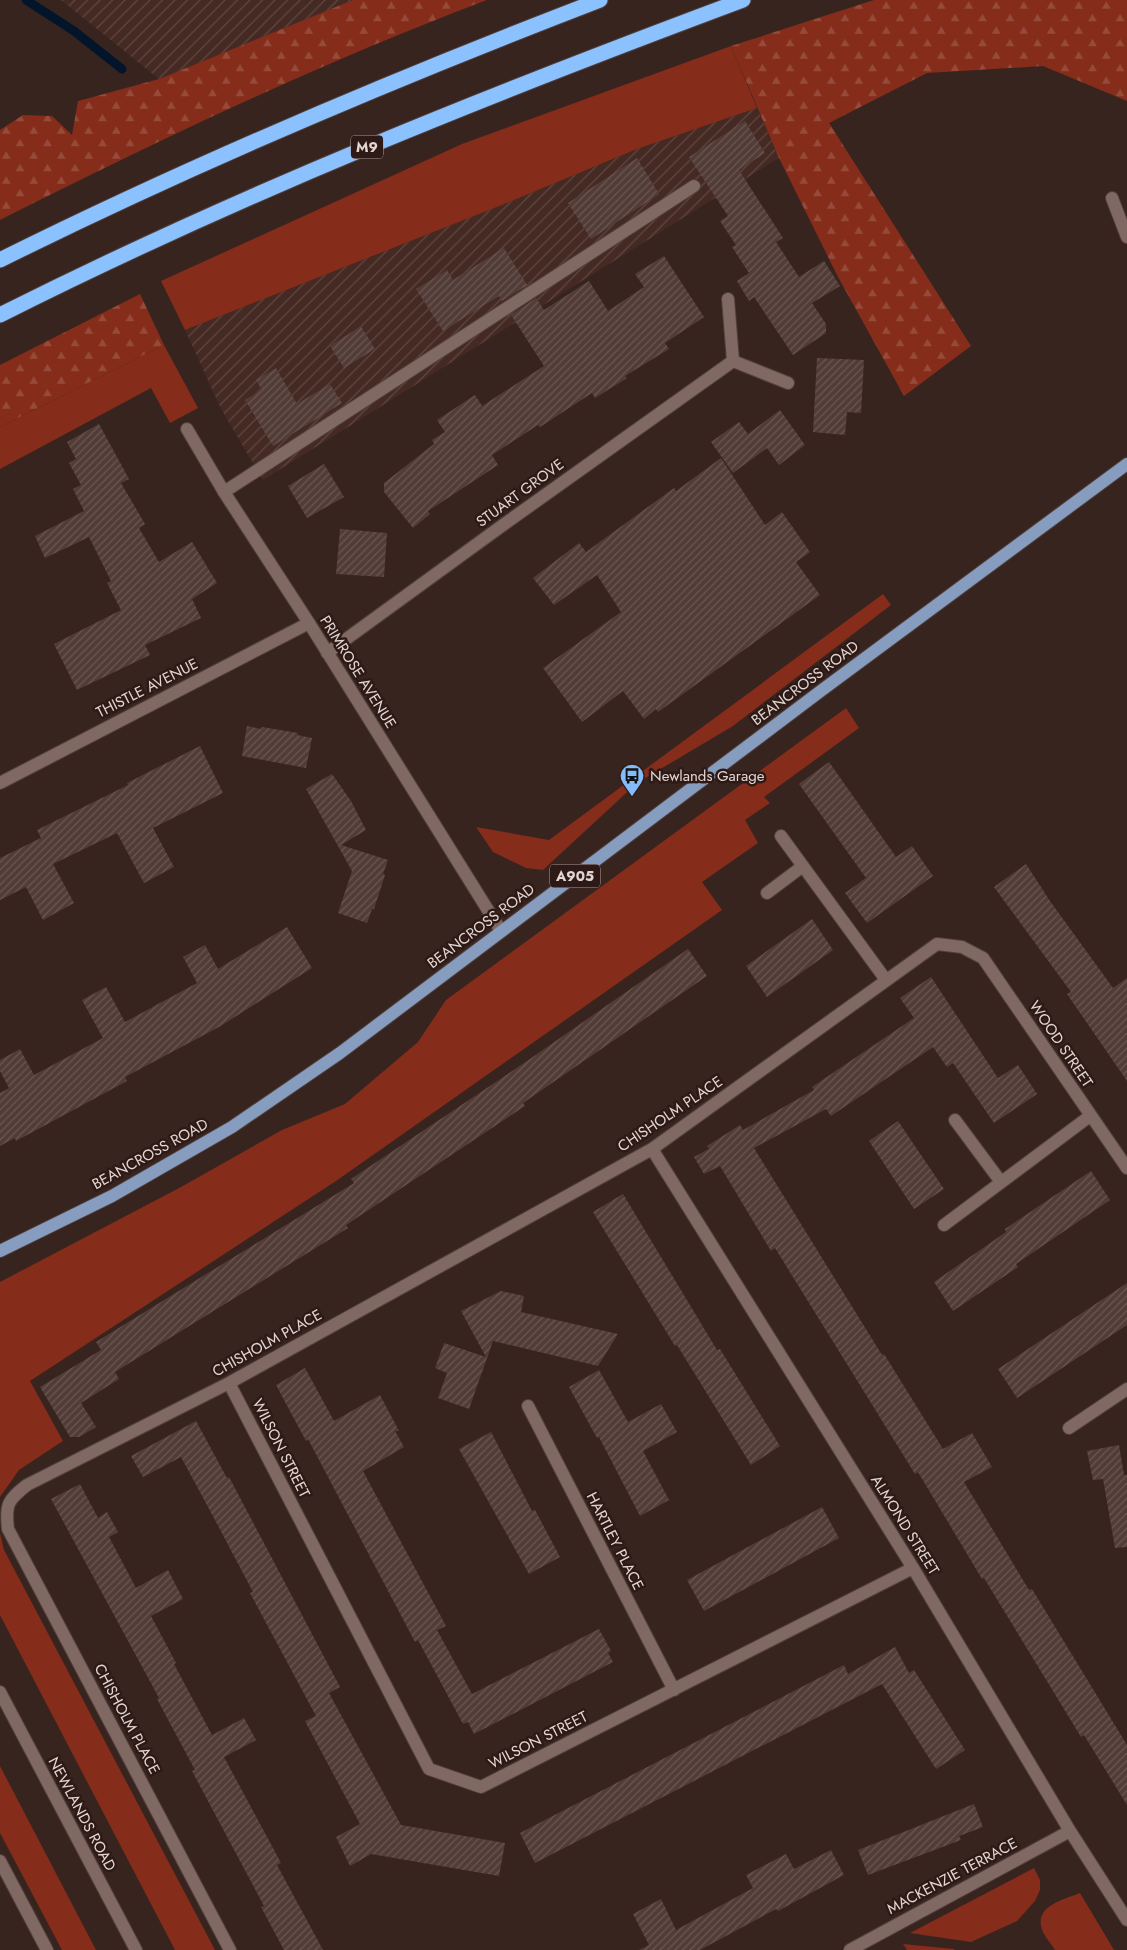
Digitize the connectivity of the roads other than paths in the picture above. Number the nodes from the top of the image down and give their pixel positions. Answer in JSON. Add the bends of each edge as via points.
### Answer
{"nodes":[{"id":1,"x":600,"y":0,"type":"edge"},
{"id":2,"x":743,"y":0,"type":"edge"},
{"id":3,"x":694,"y":186,"type":"dead end"},
{"id":4,"x":1112,"y":198,"type":"dead end"},
{"id":5,"x":1127,"y":237,"type":"edge"},
{"id":6,"x":0,"y":260,"type":"edge"},
{"id":7,"x":728,"y":299,"type":"dead end"},
{"id":8,"x":0,"y":315,"type":"edge"},
{"id":9,"x":732,"y":361,"type":"junction"},
{"id":10,"x":788,"y":382,"type":"dead end"},
{"id":11,"x":187,"y":429,"type":"dead end"},
{"id":12,"x":1127,"y":464,"type":"edge"},
{"id":13,"x":224,"y":492,"type":"junction"},
{"id":14,"x":309,"y":623,"type":"junction"},
{"id":15,"x":327,"y":653,"type":"junction"},
{"id":16,"x":0,"y":782,"type":"edge"},
{"id":17,"x":781,"y":836,"type":"dead end"},
{"id":18,"x":803,"y":866,"type":"junction"},
{"id":19,"x":766,"y":893,"type":"dead end"},
{"id":20,"x":501,"y":931,"type":"junction"},
{"id":21,"x":962,"y":947,"type":"joint"},
{"id":22,"x":886,"y":980,"type":"junction"},
{"id":23,"x":1090,"y":1116,"type":"junction"},
{"id":24,"x":955,"y":1120,"type":"dead end"},
{"id":25,"x":652,"y":1149,"type":"junction"},
{"id":26,"x":1127,"y":1168,"type":"edge"},
{"id":27,"x":1001,"y":1182,"type":"junction"},
{"id":28,"x":944,"y":1225,"type":"dead end"},
{"id":29,"x":0,"y":1251,"type":"edge"},
{"id":30,"x":229,"y":1383,"type":"junction"},
{"id":31,"x":1127,"y":1389,"type":"edge"},
{"id":32,"x":528,"y":1406,"type":"dead end"},
{"id":33,"x":1068,"y":1428,"type":"dead end"},
{"id":34,"x":913,"y":1568,"type":"junction"},
{"id":35,"x":674,"y":1690,"type":"junction"},
{"id":36,"x":0,"y":1692,"type":"edge"},
{"id":37,"x":1070,"y":1831,"type":"junction"},
{"id":38,"x":0,"y":1861,"type":"edge"},
{"id":39,"x":1127,"y":1920,"type":"edge"},
{"id":40,"x":48,"y":1950,"type":"edge"},
{"id":41,"x":136,"y":1950,"type":"edge"},
{"id":42,"x":230,"y":1950,"type":"edge"},
{"id":43,"x":850,"y":1950,"type":"edge"}],
"edges":[{"from":1,"to":6,"type":"highway","via":[[283,129]]},
{"from":2,"to":8,"type":"highway","number":"M9","via":[[590,57],[291,179]]},
{"from":3,"to":13,"type":"street"},
{"from":4,"to":5,"type":"street"},
{"from":7,"to":9,"type":"street"},
{"from":9,"to":10,"type":"street"},
{"from":9,"to":15,"type":"street","name":"STUART GROVE"},
{"from":11,"to":13,"type":"street","name":"PRIMROSE AVENUE"},
{"from":12,"to":20,"type":"main road","name":"BEANCROSS ROAD","number":"A905"},
{"from":13,"to":14,"type":"street","name":"PRIMROSE AVENUE"},
{"from":14,"to":15,"type":"street","name":"PRIMROSE AVENUE"},
{"from":14,"to":16,"type":"street","name":"THISTLE AVENUE"},
{"from":15,"to":20,"type":"street","name":"PRIMROSE AVENUE"},
{"from":17,"to":18,"type":"street"},
{"from":18,"to":19,"type":"street"},
{"from":18,"to":22,"type":"street"},
{"from":20,"to":29,"type":"main road","name":"BEANCROSS ROAD","number":"A905","via":[[340,1053],[232,1127],[112,1196]]},
{"from":21,"to":22,"type":"street","name":"CHISHOLM PLACE","via":[[937,944]]},
{"from":21,"to":23,"type":"street","name":"WOOD STREET","via":[[983,958]]},
{"from":22,"to":25,"type":"street","name":"CHISHOLM PLACE"},
{"from":23,"to":26,"type":"street","name":"WOOD STREET"},
{"from":23,"to":27,"type":"street"},
{"from":24,"to":27,"type":"street"},
{"from":25,"to":30,"type":"street","name":"CHISHOLM PLACE"},
{"from":25,"to":34,"type":"street","name":"ALMOND STREET"},
{"from":27,"to":28,"type":"street"},
{"from":30,"to":35,"type":"street","name":"WILSON STREET","via":[[429,1769],[481,1787]]},
{"from":30,"to":42,"type":"street","name":"CHISHOLM PLACE","via":[[28,1485],[11,1498],[6,1514],[8,1530]]},
{"from":31,"to":33,"type":"street"},
{"from":32,"to":35,"type":"street","name":"HARTLEY PLACE"},
{"from":34,"to":35,"type":"street","name":"WILSON STREET"},
{"from":34,"to":37,"type":"street","name":"ALMOND STREET"},
{"from":36,"to":41,"type":"street","name":"NEWLANDS ROAD"},
{"from":37,"to":39,"type":"street","name":"ALMOND STREET"},
{"from":37,"to":43,"type":"street","name":"MACKENZIE TERRACE"},
{"from":38,"to":40,"type":"street"}]}
